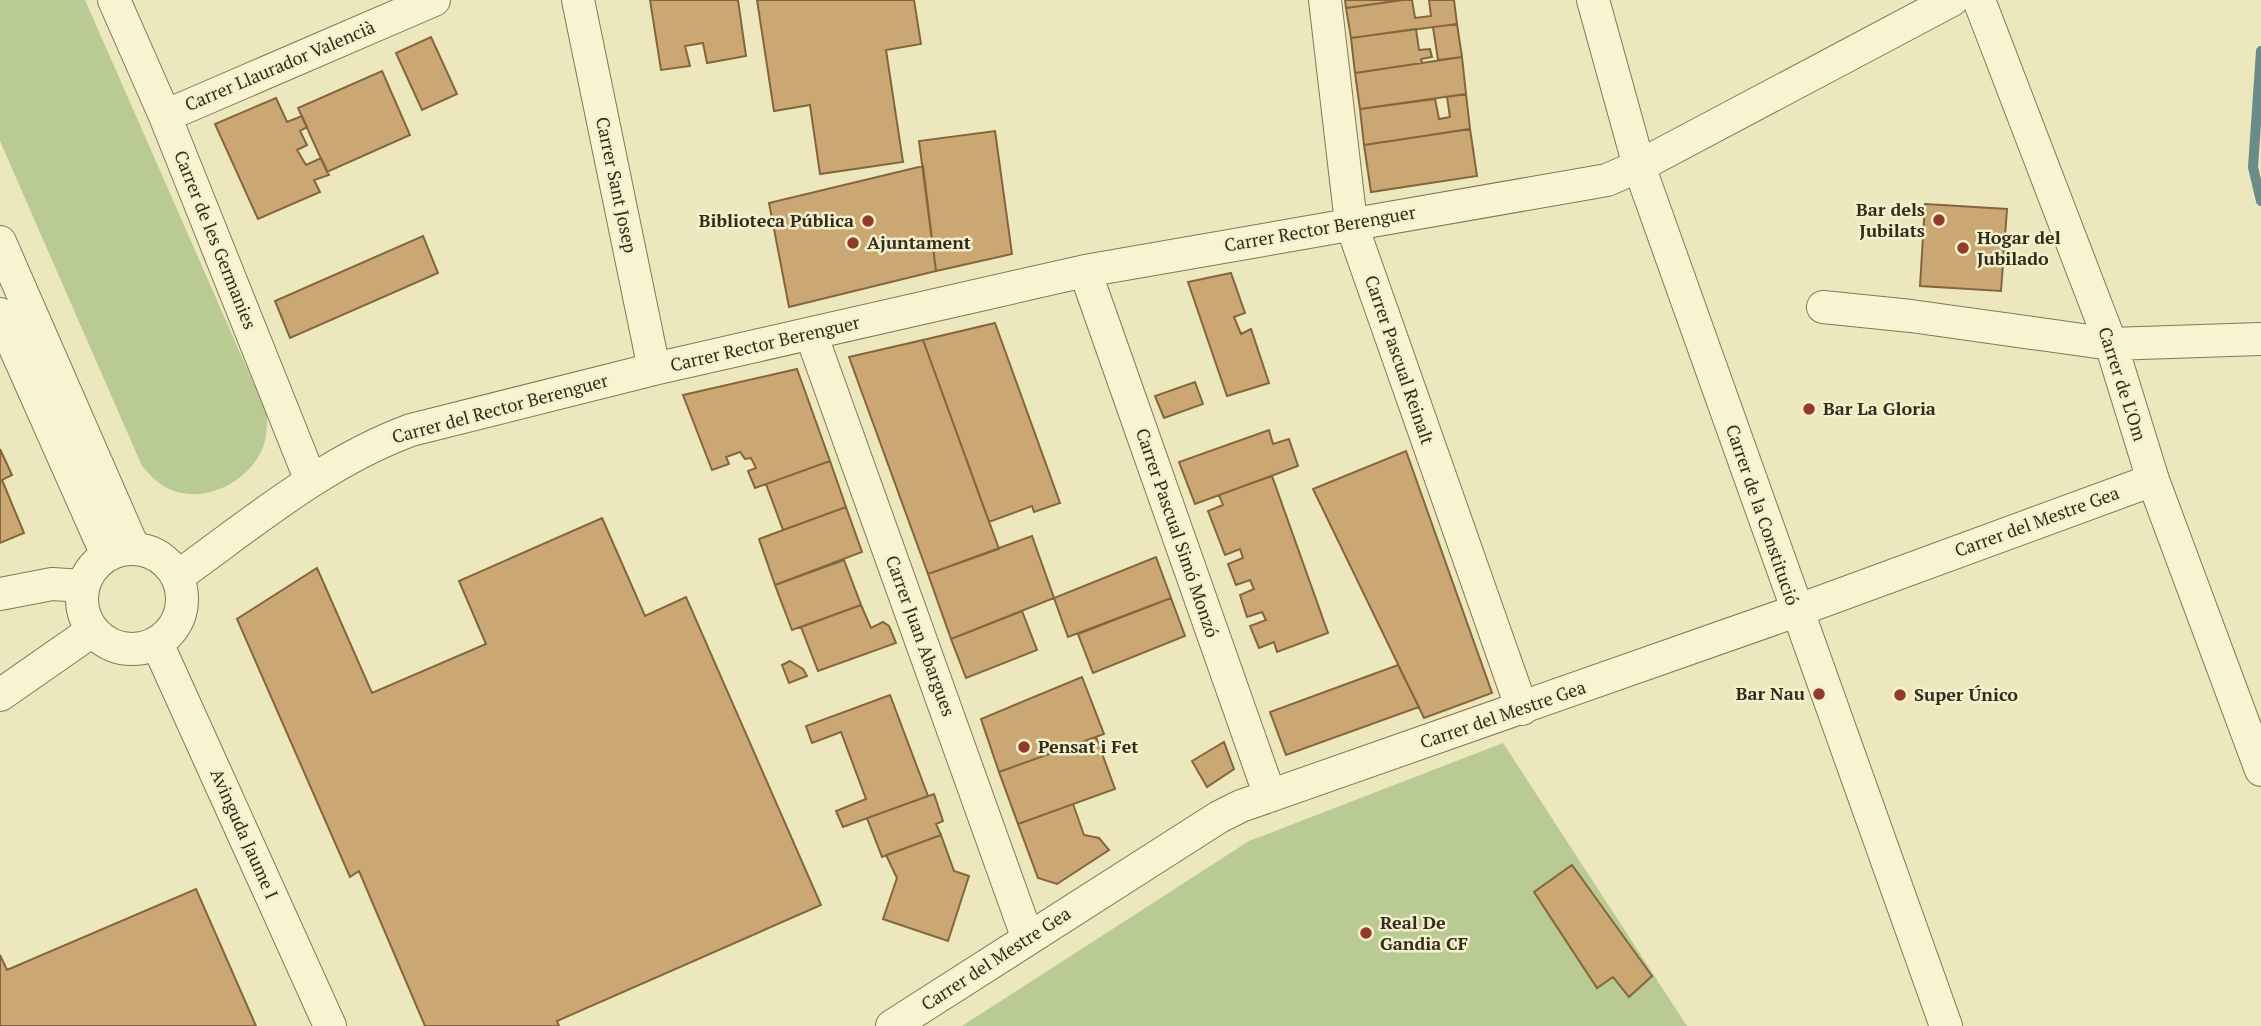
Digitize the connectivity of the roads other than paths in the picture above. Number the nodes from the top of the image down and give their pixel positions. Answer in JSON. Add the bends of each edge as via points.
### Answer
{"nodes":[{"id":1,"x":114,"y":0,"type":"edge"},
{"id":2,"x":434,"y":0,"type":"edge"},
{"id":3,"x":578,"y":0,"type":"edge"},
{"id":4,"x":1325,"y":0,"type":"edge"},
{"id":5,"x":1593,"y":0,"type":"edge"},
{"id":6,"x":1952,"y":0,"type":"edge"},
{"id":7,"x":1979,"y":0,"type":"edge"},
{"id":8,"x":165,"y":116,"type":"junction"},
{"id":9,"x":1639,"y":166,"type":"junction"},
{"id":10,"x":1351,"y":223,"type":"junction"},
{"id":11,"x":0,"y":242,"type":"edge"},
{"id":12,"x":1085,"y":271,"type":"junction"},
{"id":13,"x":1823,"y":307,"type":"dead end"},
{"id":14,"x":0,"y":314,"type":"edge"},
{"id":15,"x":811,"y":334,"type":"junction"},
{"id":16,"x":2261,"y":340,"type":"edge"},
{"id":17,"x":2111,"y":344,"type":"junction"},
{"id":18,"x":654,"y":369,"type":"junction"},
{"id":19,"x":2153,"y":480,"type":"junction"},
{"id":20,"x":312,"y":481,"type":"junction"},
{"id":21,"x":120,"y":552,"type":"junction"},
{"id":22,"x":177,"y":577,"type":"junction"},
{"id":23,"x":83,"y":586,"type":"junction"},
{"id":24,"x":0,"y":594,"type":"edge"},
{"id":25,"x":1796,"y":611,"type":"junction"},
{"id":26,"x":92,"y":631,"type":"junction"},
{"id":27,"x":157,"y":643,"type":"junction"},
{"id":28,"x":0,"y":695,"type":"edge"},
{"id":29,"x":1522,"y":709,"type":"junction"},
{"id":30,"x":2261,"y":770,"type":"edge"},
{"id":31,"x":1270,"y":796,"type":"junction"},
{"id":32,"x":1028,"y":939,"type":"junction"},
{"id":33,"x":330,"y":1026,"type":"edge"},
{"id":34,"x":894,"y":1026,"type":"edge"},
{"id":35,"x":1946,"y":1026,"type":"edge"}],
"edges":[{"from":1,"to":8,"type":"street","name":"Carrer de les Germanies"},
{"from":2,"to":8,"type":"street","name":"Carrer Llaurador Valencià"},
{"from":3,"to":18,"type":"street","name":"Carrer Sant Josep"},
{"from":4,"to":10,"type":"street","name":"Carrer Pascual Reinalt"},
{"from":5,"to":9,"type":"street","name":"Carrer de la Constitució"},
{"from":6,"to":9,"type":"street","name":"Carrer Rector Berenguer"},
{"from":7,"to":17,"type":"street","name":"Carrer de L'Om"},
{"from":8,"to":20,"type":"street","name":"Carrer de les Germanies"},
{"from":9,"to":10,"type":"street","name":"Carrer Rector Berenguer","via":[[1608,180]]},
{"from":9,"to":25,"type":"street","name":"Carrer de la Constitució"},
{"from":10,"to":12,"type":"street","name":"Carrer Rector Berenguer"},
{"from":10,"to":29,"type":"street","name":"Carrer Pascual Reinalt"},
{"from":11,"to":21,"type":"street"},
{"from":12,"to":15,"type":"street","name":"Carrer Rector Berenguer"},
{"from":12,"to":31,"type":"street","name":"Carrer Pascual Simó Monzó"},
{"from":13,"to":17,"type":"street"},
{"from":14,"to":21,"type":"street"},
{"from":15,"to":18,"type":"street","name":"Carrer Rector Berenguer"},
{"from":15,"to":32,"type":"street","name":"Carrer Juan Abargues"},
{"from":16,"to":17,"type":"street"},
{"from":17,"to":19,"type":"street","name":"Carrer de L'Om"},
{"from":18,"to":20,"type":"street","name":"Carrer del Rector Berenguer","via":[[411,430],[381,441]]},
{"from":19,"to":25,"type":"street","name":"Carrer del Mestre Gea"},
{"from":19,"to":30,"type":"street","name":"Carrer de L'Om"},
{"from":20,"to":22,"type":"street","name":"Carrer del Rector Berenguer"},
{"from":21,"to":22,"type":"street","via":[[147,551],[169,565]]},
{"from":21,"to":23,"type":"street","via":[[92,568]]},
{"from":22,"to":27,"type":"street","via":[[182,606],[178,621]]},
{"from":23,"to":24,"type":"street","via":[[52,584]]},
{"from":23,"to":26,"type":"street","via":[[85,617]]},
{"from":25,"to":29,"type":"street","name":"Carrer del Mestre Gea"},
{"from":25,"to":35,"type":"street","name":"Carrer de la Constitució"},
{"from":26,"to":27,"type":"street","via":[[116,647],[130,650]]},
{"from":26,"to":28,"type":"street"},
{"from":27,"to":33,"type":"street","name":"Avinguda Jaume I"},
{"from":29,"to":31,"type":"street","name":"Carrer del Mestre Gea"},
{"from":31,"to":32,"type":"street","name":"Carrer del Mestre Gea","via":[[1219,817]]},
{"from":32,"to":34,"type":"street","name":"Carrer del Mestre Gea"}]}
